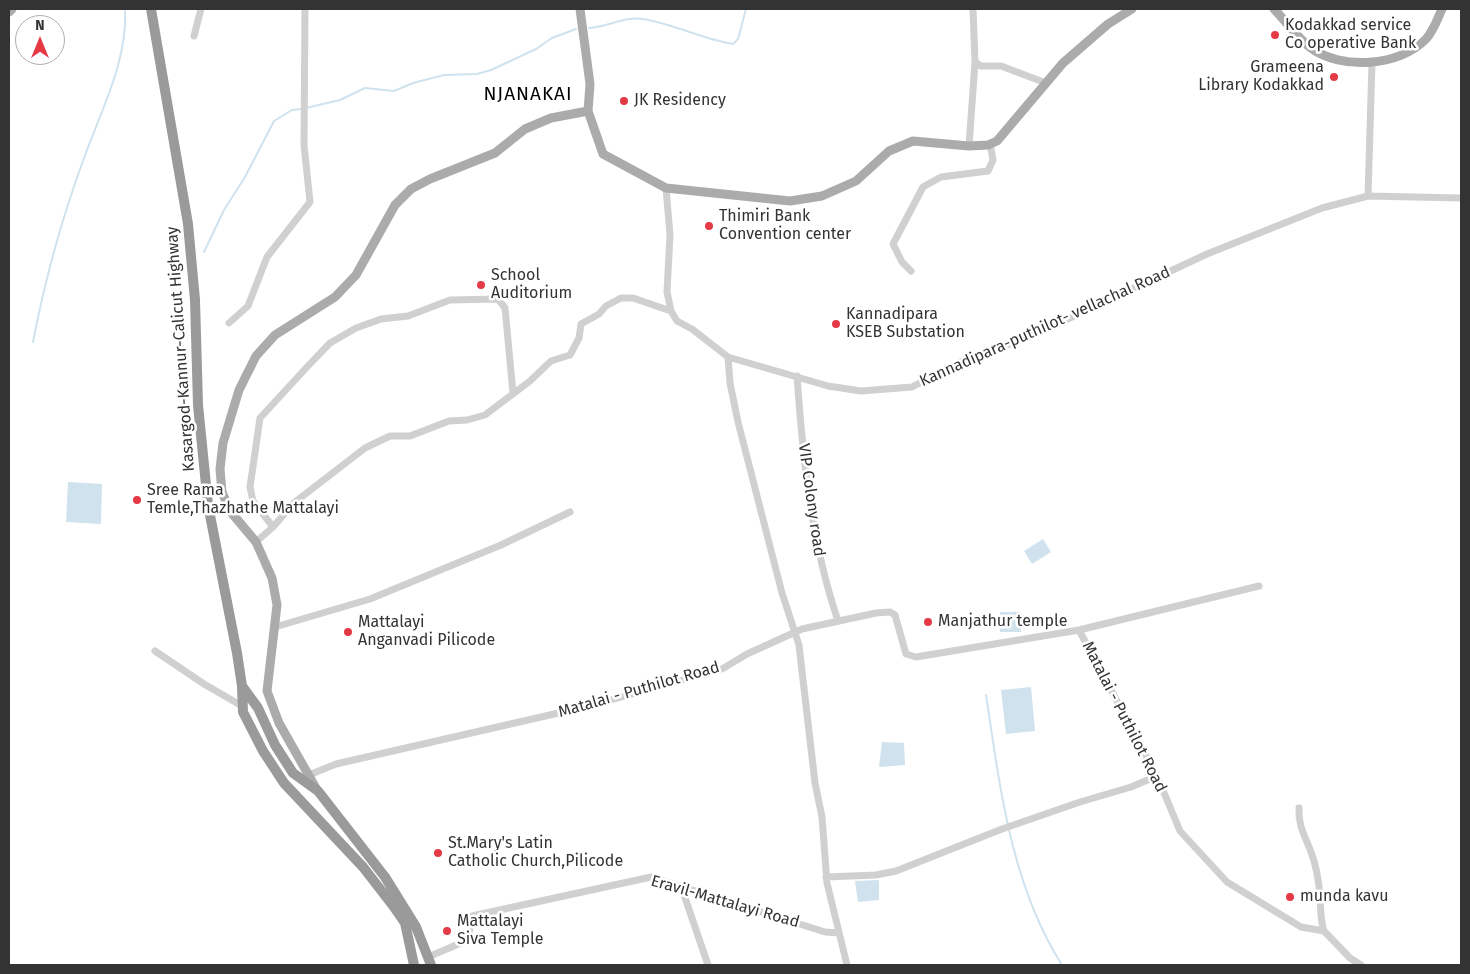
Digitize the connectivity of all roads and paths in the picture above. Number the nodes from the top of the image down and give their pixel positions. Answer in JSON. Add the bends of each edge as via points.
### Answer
{"nodes":[{"id":1,"x":152,"y":9,"type":"edge"},
{"id":2,"x":201,"y":9,"type":"edge"},
{"id":3,"x":305,"y":9,"type":"edge"},
{"id":4,"x":580,"y":9,"type":"edge"},
{"id":5,"x":972,"y":9,"type":"edge"},
{"id":6,"x":1132,"y":9,"type":"edge"},
{"id":7,"x":1274,"y":9,"type":"edge"},
{"id":8,"x":1442,"y":9,"type":"edge"},
{"id":9,"x":11,"y":10,"type":"edge"},
{"id":10,"x":9,"y":18,"type":"edge"},
{"id":11,"x":194,"y":36,"type":"dead end"},
{"id":12,"x":975,"y":62,"type":"junction"},
{"id":13,"x":1372,"y":63,"type":"junction"},
{"id":14,"x":1046,"y":83,"type":"junction"},
{"id":15,"x":588,"y":111,"type":"junction"},
{"id":16,"x":990,"y":144,"type":"junction"},
{"id":17,"x":969,"y":146,"type":"junction"},
{"id":18,"x":666,"y":188,"type":"junction"},
{"id":19,"x":1368,"y":196,"type":"junction"},
{"id":20,"x":1461,"y":198,"type":"edge"},
{"id":21,"x":911,"y":272,"type":"dead end"},
{"id":22,"x":671,"y":311,"type":"junction"},
{"id":23,"x":229,"y":323,"type":"dead end"},
{"id":24,"x":728,"y":357,"type":"junction"},
{"id":25,"x":797,"y":376,"type":"junction"},
{"id":26,"x":513,"y":393,"type":"junction"},
{"id":27,"x":570,"y":512,"type":"dead end"},
{"id":28,"x":273,"y":527,"type":"junction"},
{"id":29,"x":256,"y":542,"type":"junction"},
{"id":30,"x":1259,"y":586,"type":"dead end"},
{"id":31,"x":838,"y":621,"type":"junction"},
{"id":32,"x":275,"y":627,"type":"junction"},
{"id":33,"x":1079,"y":630,"type":"junction"},
{"id":34,"x":795,"y":631,"type":"junction"},
{"id":35,"x":155,"y":652,"type":"dead end"},
{"id":36,"x":242,"y":686,"type":"junction"},
{"id":37,"x":242,"y":706,"type":"junction"},
{"id":38,"x":309,"y":776,"type":"junction"},
{"id":39,"x":1157,"y":776,"type":"junction"},
{"id":40,"x":318,"y":791,"type":"junction"},
{"id":41,"x":1298,"y":808,"type":"dead end"},
{"id":42,"x":826,"y":877,"type":"junction"},
{"id":43,"x":681,"y":886,"type":"junction"},
{"id":44,"x":1324,"y":931,"type":"junction"},
{"id":45,"x":839,"y":933,"type":"junction"},
{"id":46,"x":429,"y":961,"type":"edge"},
{"id":47,"x":414,"y":965,"type":"edge"},
{"id":48,"x":708,"y":965,"type":"edge"},
{"id":49,"x":847,"y":965,"type":"edge"},
{"id":50,"x":1361,"y":965,"type":"edge"}],
"edges":[{"from":1,"to":36,"type":"highway","name":"Kasargod-Kannur-Calicut Highway","via":[[188,224],[195,300],[198,405],[208,505]]},
{"from":2,"to":11,"type":"street"},
{"from":3,"to":23,"type":"street","via":[[304,145],[310,202],[267,257],[248,306]]},
{"from":4,"to":15,"type":"main road","via":[[590,84]]},
{"from":5,"to":12,"type":"street"},
{"from":6,"to":14,"type":"main road","via":[[1108,24]]},
{"from":7,"to":13,"type":"main road","via":[[1310,48],[1333,60]]},
{"from":8,"to":13,"type":"main road","via":[[1426,39],[1401,55]]},
{"from":9,"to":10,"type":"street"},
{"from":12,"to":14,"type":"street","via":[[981,66],[1002,66]]},
{"from":12,"to":17,"type":"street"},
{"from":13,"to":19,"type":"street"},
{"from":14,"to":16,"type":"main road","via":[[1003,136]]},
{"from":15,"to":18,"type":"main road","via":[[603,154]]},
{"from":15,"to":29,"type":"main road","name":"Kasargod-Kannur-Calicut Highway","via":[[551,118],[525,128],[495,153],[411,189],[395,205],[356,275],[335,297],[275,335],[256,356],[239,390],[222,443],[220,469],[222,492],[230,511]]},
{"from":16,"to":17,"type":"main road"},
{"from":16,"to":21,"type":"street","via":[[993,160],[988,172],[942,177],[924,187],[893,244]]},
{"from":17,"to":18,"type":"main road","via":[[913,141],[889,151],[856,180],[822,196],[798,200]]},
{"from":18,"to":22,"type":"street","via":[[670,235],[667,292]]},
{"from":19,"to":20,"type":"street","name":"Kannadipara-puthilot- vellachal Road"},
{"from":19,"to":25,"type":"street","name":"Kannadipara-puthilot- vellachal Road","via":[[1322,208],[1207,254],[1027,338],[966,359],[912,387],[854,390]]},
{"from":22,"to":24,"type":"street","name":"Kannadipara-puthilot- vellachal Road","via":[[676,321]]},
{"from":22,"to":26,"type":"street","via":[[633,298],[621,298],[581,324],[579,338],[570,355],[551,361]]},
{"from":24,"to":25,"type":"street","name":"Kannadipara-puthilot- vellachal Road"},
{"from":24,"to":34,"type":"street","via":[[738,422],[782,593]]},
{"from":25,"to":31,"type":"street","name":"VIP Colony road","via":[[815,540]]},
{"from":26,"to":28,"type":"street","via":[[485,415],[449,421],[410,436],[390,436],[365,448],[295,502]]},
{"from":26,"to":28,"type":"street","via":[[505,308],[498,299],[450,300],[408,316],[381,319],[356,328],[330,343],[260,418],[250,487],[253,502]]},
{"from":27,"to":32,"type":"street","via":[[501,545],[370,599]]},
{"from":28,"to":29,"type":"street"},
{"from":29,"to":32,"type":"main road","name":"Kasargod-Kannur-Calicut Highway","via":[[272,578],[277,605]]},
{"from":30,"to":33,"type":"street"},
{"from":31,"to":33,"type":"street","name":"Matalai - Puthilot Road","via":[[890,612],[895,615],[906,654],[916,658]]},
{"from":31,"to":34,"type":"street","name":"Matalai - Puthilot Road"},
{"from":32,"to":38,"type":"main road","name":"Kasargod-Kannur-Calicut Highway","via":[[267,691],[279,724]]},
{"from":33,"to":39,"type":"street","name":"Matalai - Puthilot Road"},
{"from":34,"to":38,"type":"street","name":"Matalai - Puthilot Road","via":[[722,669],[589,706],[336,764]]},
{"from":34,"to":42,"type":"street","via":[[822,817]]},
{"from":35,"to":37,"type":"street"},
{"from":36,"to":37,"type":"highway","name":"Kasargod-Kannur-Calicut Highway"},
{"from":36,"to":40,"type":"highway","name":"Kasargod-Kannur-Calicut Highway","via":[[258,708],[275,745],[293,772]]},
{"from":37,"to":47,"type":"highway","name":"Kasargod-Kannur-Calicut Highway","via":[[242,712],[263,751],[284,783],[363,868],[405,923]]},
{"from":38,"to":40,"type":"main road","name":"Kasargod-Kannur-Calicut Highway"},
{"from":39,"to":42,"type":"street","via":[[1016,824],[896,870],[876,875]]},
{"from":39,"to":44,"type":"street","name":"Matalai - Puthilot Road","via":[[1180,831],[1227,882],[1301,927]]},
{"from":40,"to":46,"type":"highway","name":"Kasargod-Kannur-Calicut Highway","via":[[385,877],[416,927]]},
{"from":41,"to":44,"type":"street","via":[[1298,822],[1311,851]]},
{"from":42,"to":45,"type":"street"},
{"from":43,"to":45,"type":"street","name":"Eravil-Mattalayi Road","via":[[825,932]]},
{"from":43,"to":46,"type":"street","name":"Eravil-Mattalayi Road","via":[[650,877],[472,916],[468,940]]},
{"from":43,"to":48,"type":"street"},
{"from":44,"to":50,"type":"street"},
{"from":45,"to":49,"type":"street"}]}
